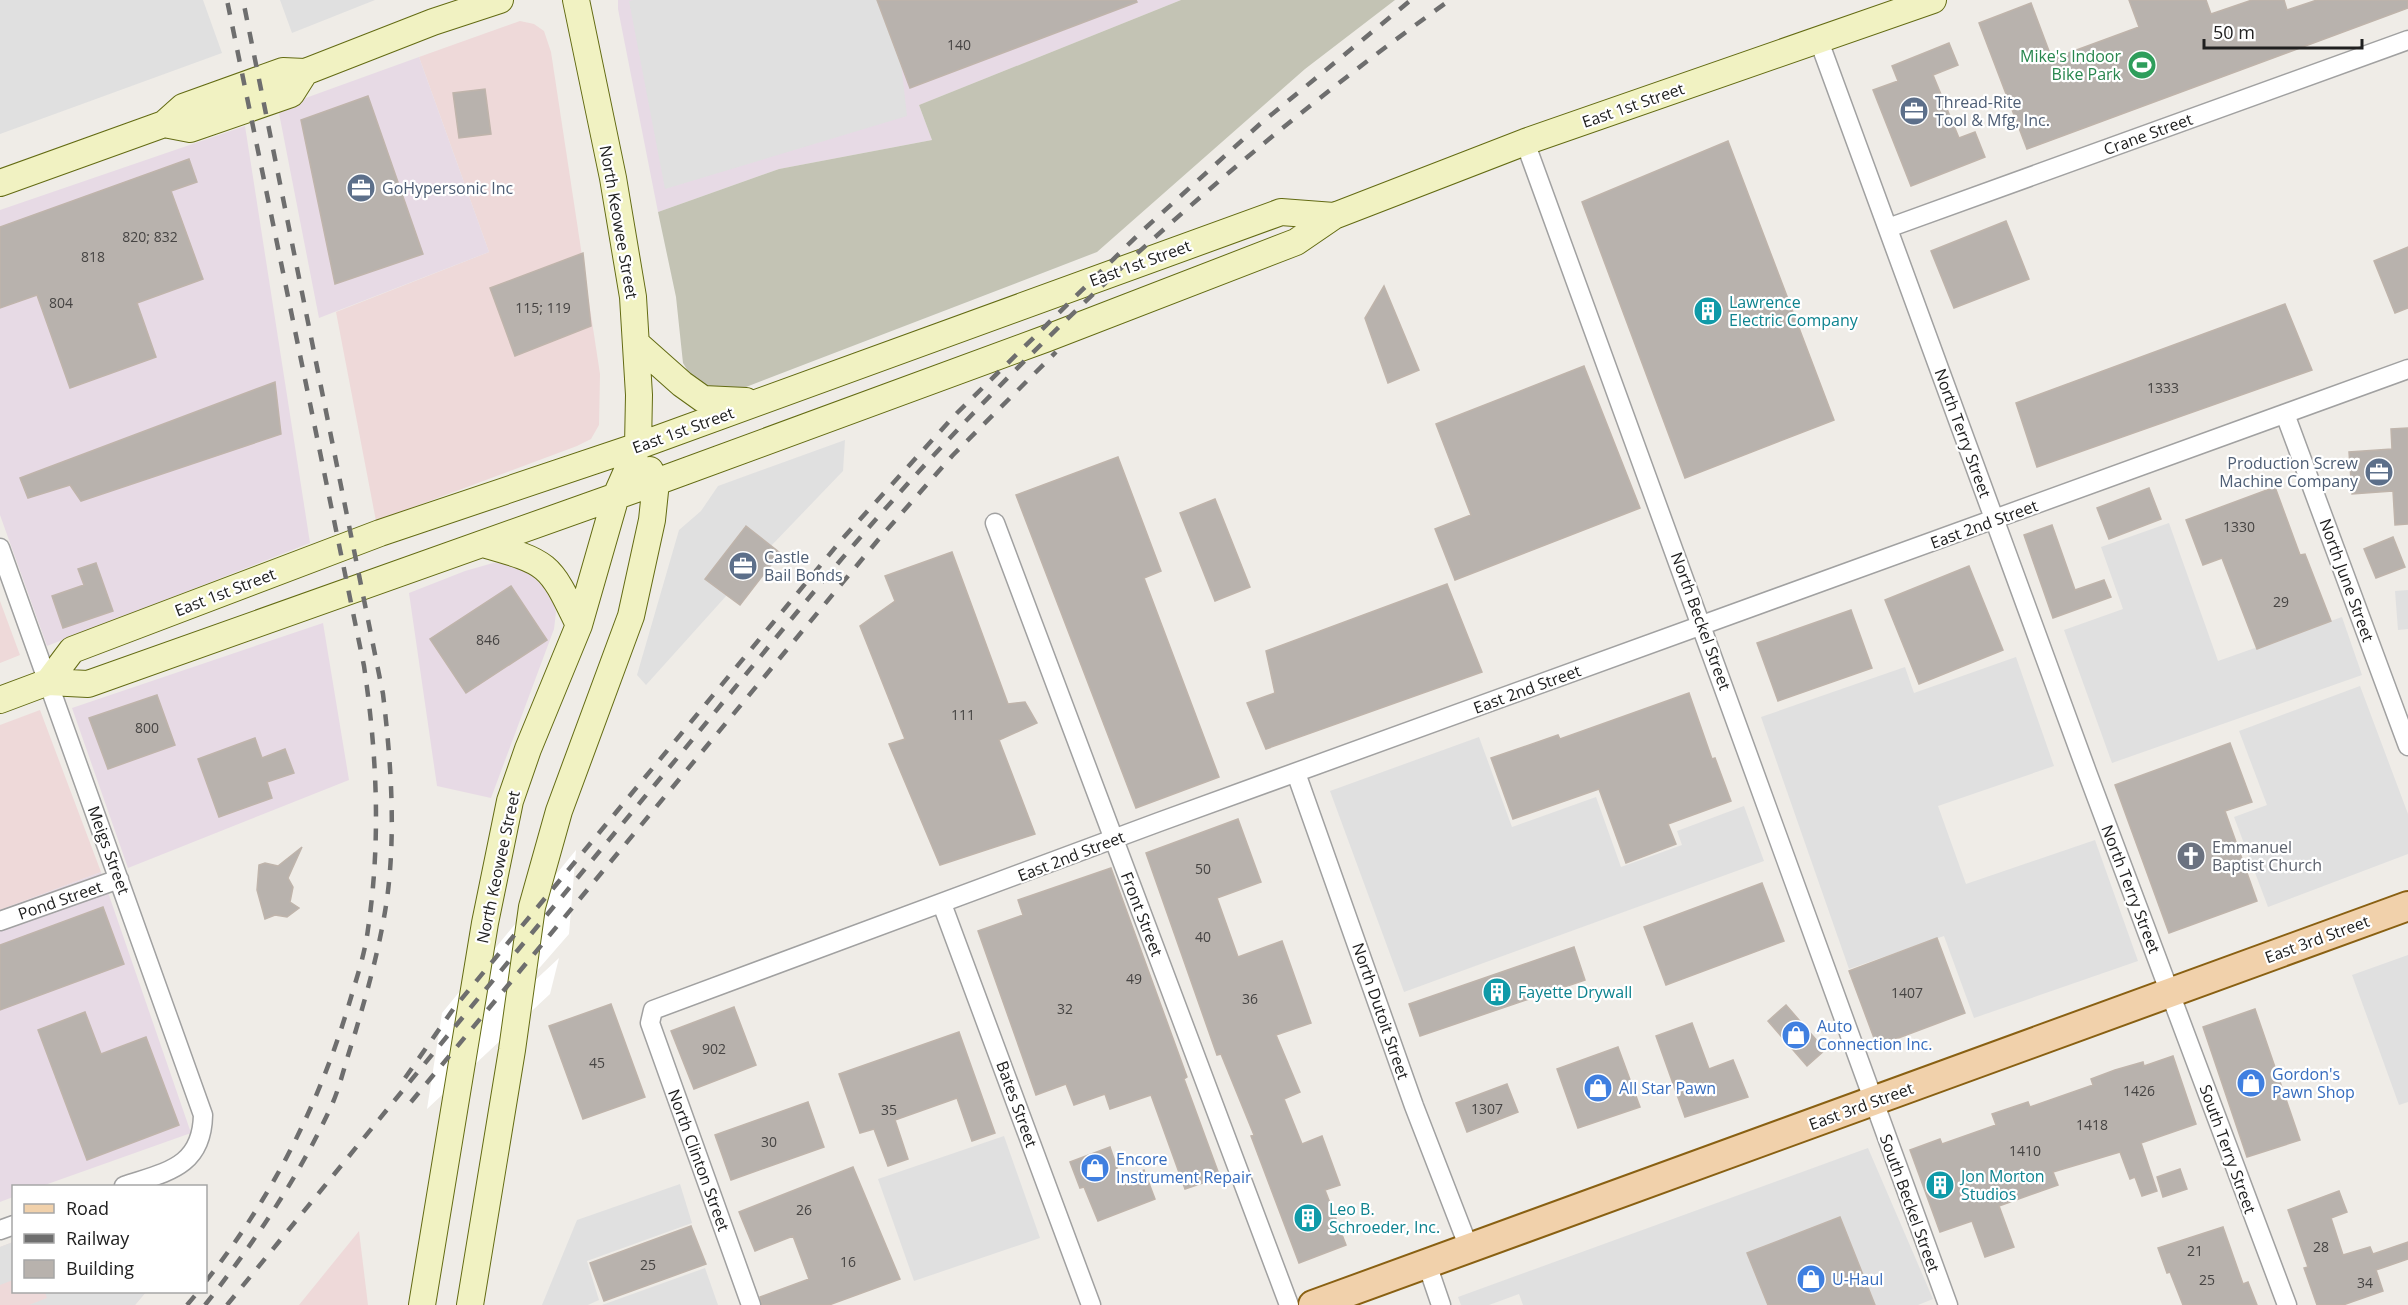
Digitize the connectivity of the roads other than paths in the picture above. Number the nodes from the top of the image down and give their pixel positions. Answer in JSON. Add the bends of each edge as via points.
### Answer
{"nodes":[{"id":1,"x":500,"y":0,"type":"edge"},
{"id":2,"x":576,"y":0,"type":"edge"},
{"id":3,"x":1933,"y":0,"type":"edge"},
{"id":4,"x":2408,"y":40,"type":"edge"},
{"id":5,"x":1819,"y":41,"type":"junction"},
{"id":6,"x":1525,"y":142,"type":"junction"},
{"id":7,"x":0,"y":183,"type":"edge"},
{"id":8,"x":1334,"y":216,"type":"junction"},
{"id":9,"x":1888,"y":228,"type":"junction"},
{"id":10,"x":637,"y":344,"type":"junction"},
{"id":11,"x":2408,"y":369,"type":"edge"},
{"id":12,"x":762,"y":401,"type":"junction"},
{"id":13,"x":2285,"y":414,"type":"junction"},
{"id":14,"x":638,"y":446,"type":"junction"},
{"id":15,"x":656,"y":482,"type":"junction"},
{"id":16,"x":616,"y":496,"type":"junction"},
{"id":17,"x":1995,"y":520,"type":"junction"},
{"id":18,"x":995,"y":523,"type":"dead end"},
{"id":19,"x":483,"y":544,"type":"junction"},
{"id":20,"x":0,"y":548,"type":"edge"},
{"id":21,"x":579,"y":625,"type":"junction"},
{"id":22,"x":1703,"y":626,"type":"junction"},
{"id":23,"x":48,"y":682,"type":"junction"},
{"id":24,"x":0,"y":700,"type":"edge"},
{"id":25,"x":2408,"y":746,"type":"edge"},
{"id":26,"x":1296,"y":773,"type":"junction"},
{"id":27,"x":1114,"y":840,"type":"junction"},
{"id":28,"x":119,"y":879,"type":"junction"},
{"id":29,"x":942,"y":904,"type":"junction"},
{"id":30,"x":2408,"y":906,"type":"edge"},
{"id":31,"x":0,"y":921,"type":"edge"},
{"id":32,"x":2171,"y":993,"type":"junction"},
{"id":33,"x":650,"y":1016,"type":"joint"},
{"id":34,"x":1873,"y":1101,"type":"junction"},
{"id":35,"x":127,"y":1185,"type":"edge"},
{"id":36,"x":1469,"y":1248,"type":"junction"},
{"id":37,"x":1426,"y":1264,"type":"junction"},
{"id":38,"x":422,"y":1305,"type":"edge"},
{"id":39,"x":470,"y":1305,"type":"edge"},
{"id":40,"x":751,"y":1305,"type":"edge"},
{"id":41,"x":1091,"y":1305,"type":"edge"},
{"id":42,"x":1288,"y":1305,"type":"edge"},
{"id":43,"x":1313,"y":1305,"type":"edge"},
{"id":44,"x":1441,"y":1305,"type":"edge"},
{"id":45,"x":1948,"y":1305,"type":"edge"},
{"id":46,"x":2288,"y":1305,"type":"edge"}],
"edges":[{"from":1,"to":7,"type":"main road","via":[[305,72],[282,71],[183,107],[164,124]]},
{"from":2,"to":10,"type":"main road","name":"North Keowee Street","via":[[613,178]]},
{"from":3,"to":5,"type":"main road","name":"East 1st Street"},
{"from":4,"to":9,"type":"street","name":"Crane Street"},
{"from":5,"to":6,"type":"main road","name":"East 1st Street"},
{"from":5,"to":9,"type":"street","name":"North Terry Street"},
{"from":6,"to":8,"type":"main road","name":"East 1st Street"},
{"from":6,"to":22,"type":"street","name":"North Beckel Street"},
{"from":8,"to":12,"type":"main road","name":"East 1st Street","via":[[1281,212]]},
{"from":8,"to":15,"type":"main road","name":"East 1st Street","via":[[1296,242]]},
{"from":9,"to":17,"type":"street","name":"North Terry Street"},
{"from":10,"to":12,"type":"main road","via":[[703,399]]},
{"from":10,"to":14,"type":"main road","name":"North Keowee Street"},
{"from":11,"to":13,"type":"street","name":"East 2nd Street"},
{"from":12,"to":14,"type":"main road","name":"East 1st Street"},
{"from":13,"to":17,"type":"street","name":"East 2nd Street"},
{"from":13,"to":25,"type":"street","name":"North June Street"},
{"from":14,"to":15,"type":"main road","name":"North Keowee Street"},
{"from":14,"to":16,"type":"main road","name":"North Keowee Street"},
{"from":14,"to":23,"type":"main road","name":"East 1st Street","via":[[380,533],[72,650]]},
{"from":15,"to":16,"type":"main road","name":"East 1st Street"},
{"from":15,"to":39,"type":"main road","via":[[645,560],[631,616],[559,811],[532,907]]},
{"from":16,"to":19,"type":"main road","name":"East 1st Street"},
{"from":16,"to":21,"type":"main road","name":"North Keowee Street"},
{"from":17,"to":22,"type":"street","name":"East 2nd Street"},
{"from":17,"to":32,"type":"street","name":"North Terry Street"},
{"from":18,"to":27,"type":"street","name":"Front Street"},
{"from":19,"to":21,"type":"main road","via":[[538,562],[561,585]]},
{"from":19,"to":23,"type":"main road","name":"East 1st Street","via":[[88,684]]},
{"from":20,"to":23,"type":"street","name":"Meigs Street"},
{"from":21,"to":38,"type":"main road","name":"North Keowee Street","via":[[510,801],[495,866]]},
{"from":22,"to":26,"type":"street","name":"East 2nd Street"},
{"from":22,"to":34,"type":"street","name":"North Beckel Street"},
{"from":23,"to":24,"type":"main road","name":"East 1st Street"},
{"from":23,"to":28,"type":"street","name":"Meigs Street"},
{"from":26,"to":27,"type":"street","name":"East 2nd Street"},
{"from":26,"to":36,"type":"street","name":"North Dutoit Street","via":[[1414,1106]]},
{"from":27,"to":29,"type":"street","name":"East 2nd Street"},
{"from":27,"to":42,"type":"street","name":"Front Street"},
{"from":28,"to":31,"type":"street","name":"Pond Street"},
{"from":28,"to":35,"type":"street","name":"Meigs Street","via":[[203,1115],[203,1133],[194,1153],[181,1164]]},
{"from":29,"to":33,"type":"street","name":"East 2nd Street","via":[[653,1010]]},
{"from":29,"to":41,"type":"street","name":"Bates Street"},
{"from":30,"to":32,"type":"main road","name":"East 3rd Street"},
{"from":32,"to":34,"type":"main road","name":"East 3rd Street"},
{"from":32,"to":46,"type":"street","name":"South Terry Street"},
{"from":33,"to":40,"type":"street","name":"North Clinton Street"},
{"from":34,"to":36,"type":"main road","name":"East 3rd Street"},
{"from":34,"to":45,"type":"street","name":"South Beckel Street"},
{"from":36,"to":37,"type":"main road","name":"East 3rd Street"},
{"from":37,"to":43,"type":"main road","name":"East 3rd Street"},
{"from":37,"to":44,"type":"street"}]}
